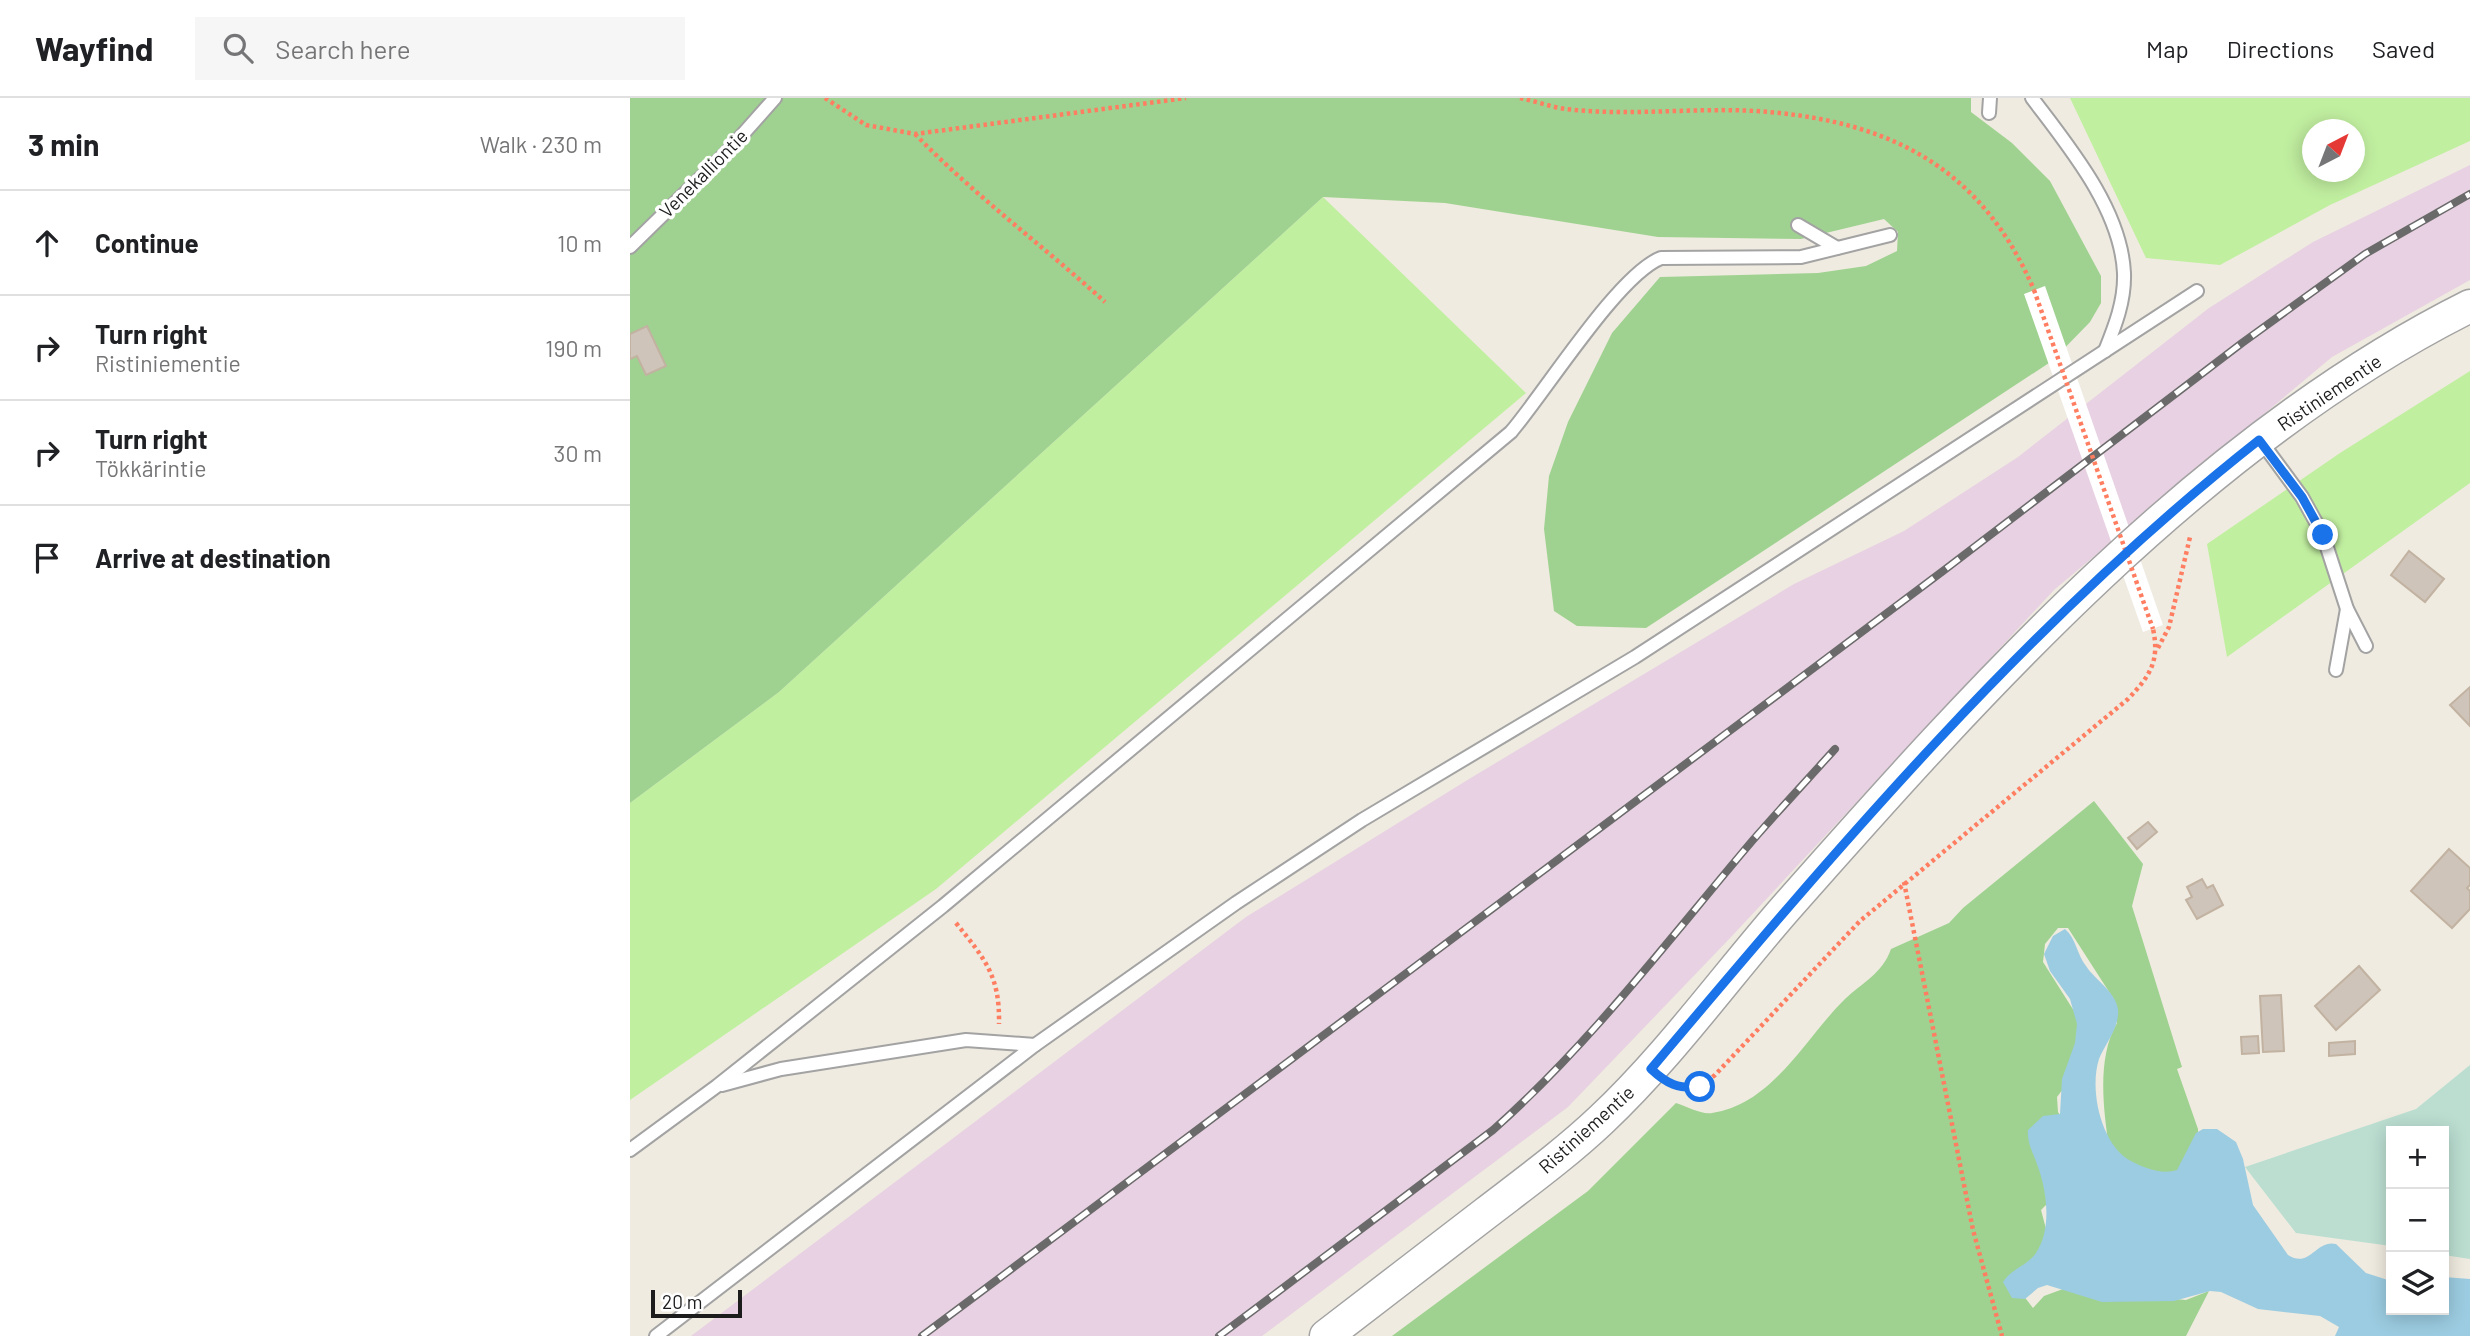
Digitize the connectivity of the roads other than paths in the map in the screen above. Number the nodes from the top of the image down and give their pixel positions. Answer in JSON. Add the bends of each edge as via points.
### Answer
{"nodes":[{"id":1,"x":775,"y":98,"type":"edge"},
{"id":2,"x":1990,"y":98,"type":"edge"},
{"id":3,"x":2032,"y":98,"type":"edge"},
{"id":4,"x":1989,"y":113,"type":"dead end"},
{"id":5,"x":1798,"y":225,"type":"dead end"},
{"id":6,"x":1890,"y":235,"type":"dead end"},
{"id":7,"x":630,"y":247,"type":"edge"},
{"id":8,"x":1836,"y":248,"type":"junction"},
{"id":9,"x":2197,"y":291,"type":"dead end"},
{"id":10,"x":2470,"y":306,"type":"edge"},
{"id":11,"x":2105,"y":351,"type":"junction"},
{"id":12,"x":2259,"y":440,"type":"junction"},
{"id":13,"x":2347,"y":609,"type":"junction"},
{"id":14,"x":2366,"y":646,"type":"dead end"},
{"id":15,"x":2336,"y":670,"type":"dead end"},
{"id":16,"x":1035,"y":1045,"type":"junction"},
{"id":17,"x":717,"y":1086,"type":"junction"},
{"id":18,"x":630,"y":1150,"type":"edge"},
{"id":19,"x":656,"y":1336,"type":"edge"},
{"id":20,"x":1326,"y":1336,"type":"edge"}],
"edges":[{"from":1,"to":7,"type":"lane","name":"Venekalliontie"},
{"from":2,"to":4,"type":"lane"},
{"from":3,"to":11,"type":"lane","via":[[2084,166],[2112,224],[2124,272],[2120,312]]},
{"from":5,"to":8,"type":"lane"},
{"from":6,"to":8,"type":"lane"},
{"from":8,"to":17,"type":"lane","via":[[1801,257],[1661,258],[1647,263],[1593,323],[1511,432],[943,906]]},
{"from":9,"to":11,"type":"lane"},
{"from":10,"to":12,"type":"street","name":"Ristiniementie","via":[[2343,378]]},
{"from":11,"to":16,"type":"lane","via":[[1635,657],[1362,820]]},
{"from":12,"to":13,"type":"lane","via":[[2302,497],[2323,535]]},
{"from":12,"to":20,"type":"street","name":"Ristiniementie","via":[[2110,566],[1921,755],[1651,1069],[1600,1121]]},
{"from":13,"to":14,"type":"lane"},
{"from":13,"to":15,"type":"lane"},
{"from":16,"to":17,"type":"lane","via":[[966,1040],[781,1069]]},
{"from":16,"to":19,"type":"lane"},
{"from":17,"to":18,"type":"lane"}]}
